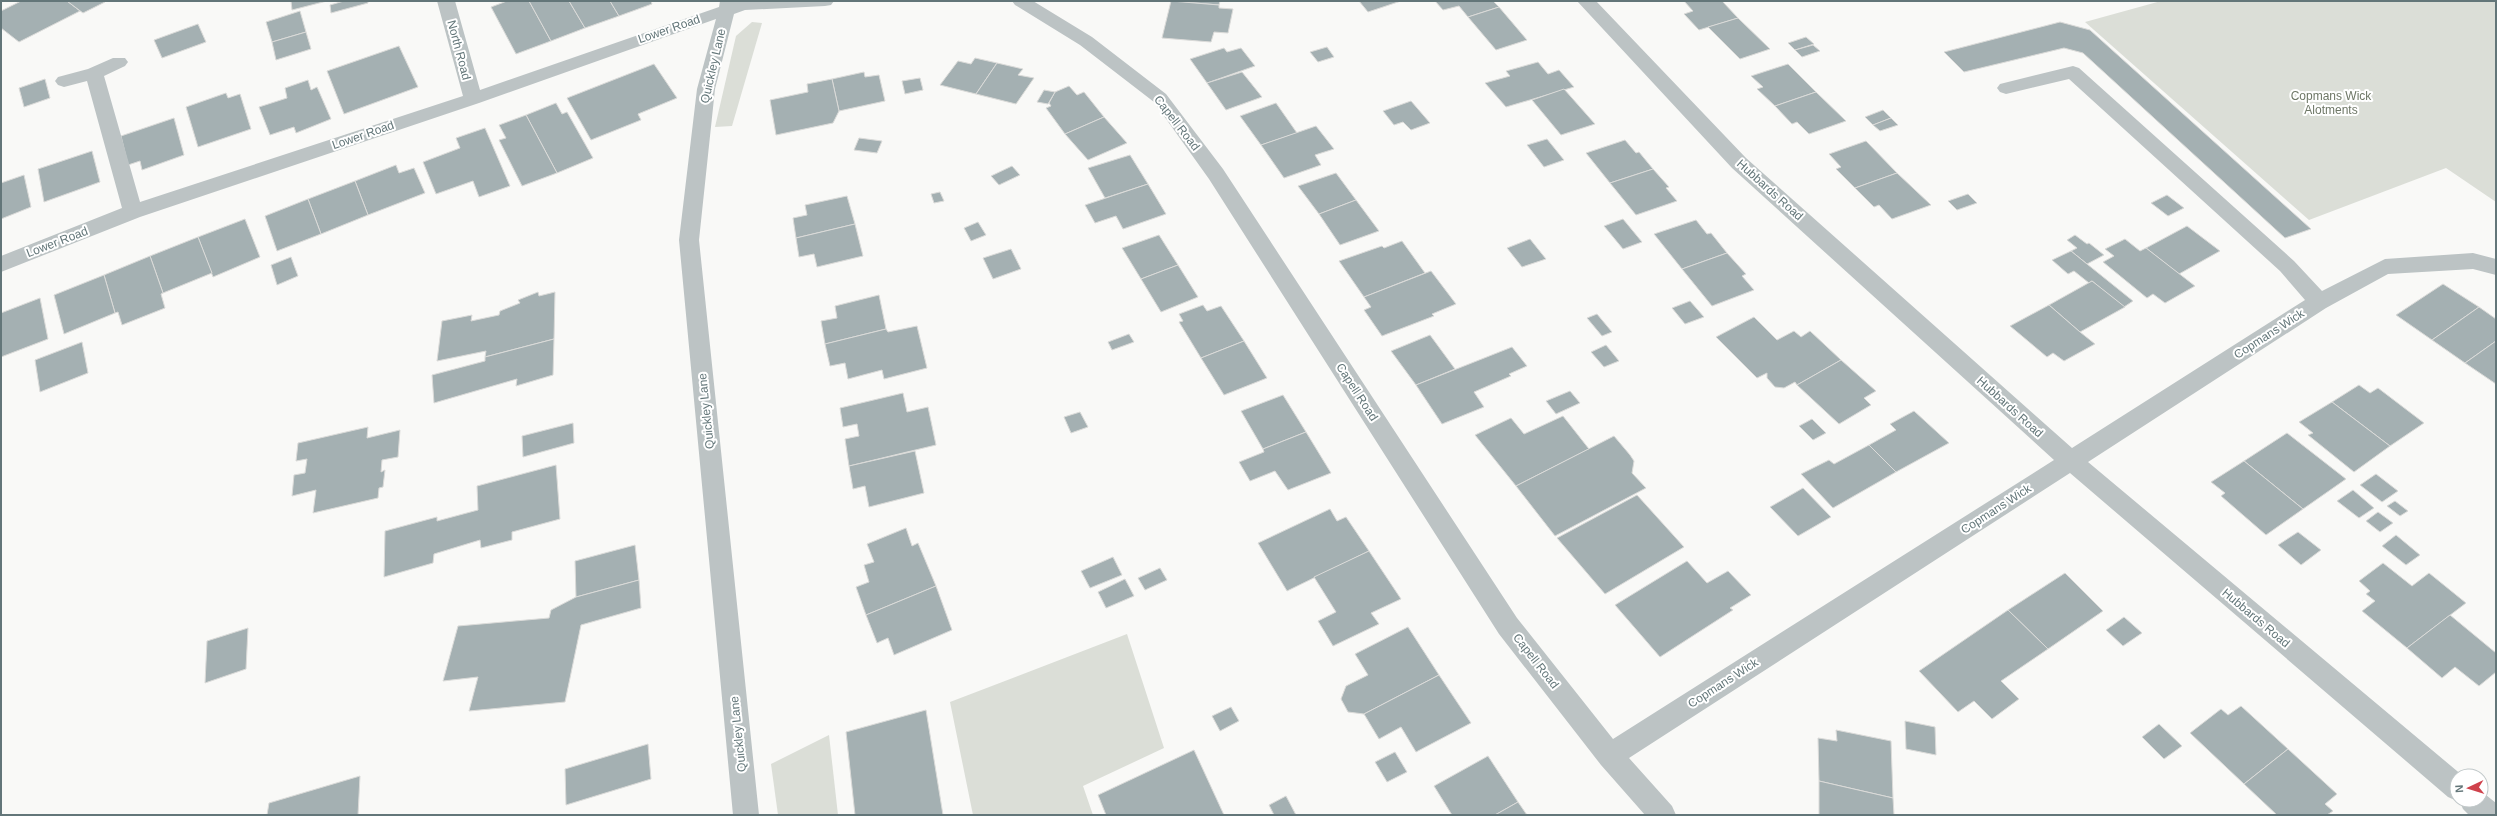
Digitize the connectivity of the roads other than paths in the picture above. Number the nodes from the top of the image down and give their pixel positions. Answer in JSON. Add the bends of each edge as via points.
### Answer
{"nodes":[{"id":1,"x":446,"y":1,"type":"edge"},
{"id":2,"x":825,"y":1,"type":"edge"},
{"id":3,"x":1021,"y":1,"type":"edge"},
{"id":4,"x":1586,"y":1,"type":"edge"},
{"id":5,"x":728,"y":5,"type":"edge"},
{"id":6,"x":120,"y":62,"type":"dead end"},
{"id":7,"x":94,"y":73,"type":"junction"},
{"id":8,"x":64,"y":81,"type":"dead end"},
{"id":9,"x":2006,"y":88,"type":"dead end"},
{"id":10,"x":473,"y":98,"type":"junction"},
{"id":11,"x":133,"y":212,"type":"junction"},
{"id":12,"x":1,"y":264,"type":"edge"},
{"id":13,"x":2496,"y":267,"type":"edge"},
{"id":14,"x":2319,"y":302,"type":"junction"},
{"id":15,"x":2071,"y":461,"type":"junction"},
{"id":16,"x":1610,"y":756,"type":"junction"},
{"id":17,"x":2449,"y":781,"type":"edge"},
{"id":18,"x":2481,"y":808,"type":"edge"},
{"id":19,"x":746,"y":815,"type":"edge"},
{"id":20,"x":1663,"y":815,"type":"edge"},
{"id":21,"x":2489,"y":815,"type":"edge"}],
"edges":[{"from":1,"to":10,"type":"street","name":"North Road"},
{"from":2,"to":5,"type":"street","name":"Lower Road"},
{"from":3,"to":16,"type":"street","name":"Capell Road","via":[[1086,41],[1160,98],[1216,174],[1508,626]]},
{"from":4,"to":15,"type":"street","name":"Hubbards Road","via":[[1739,163]]},
{"from":5,"to":10,"type":"street","name":"Lower Road"},
{"from":5,"to":19,"type":"street","name":"Quickley Lane","via":[[706,89],[689,240]]},
{"from":6,"to":7,"type":"street"},
{"from":7,"to":8,"type":"street"},
{"from":7,"to":11,"type":"street"},
{"from":9,"to":14,"type":"street","via":[[2073,72],[2287,266]]},
{"from":10,"to":11,"type":"street","name":"Lower Road"},
{"from":11,"to":12,"type":"street","name":"Lower Road"},
{"from":13,"to":14,"type":"street","name":"Copmans Wick","via":[[2473,261],[2385,267]]},
{"from":14,"to":15,"type":"street","name":"Copmans Wick"},
{"from":15,"to":16,"type":"street","name":"Copmans Wick"},
{"from":15,"to":17,"type":"street","name":"Hubbards Road"},
{"from":16,"to":20,"type":"street","name":"Capell Road"},
{"from":18,"to":21,"type":"street"}]}
